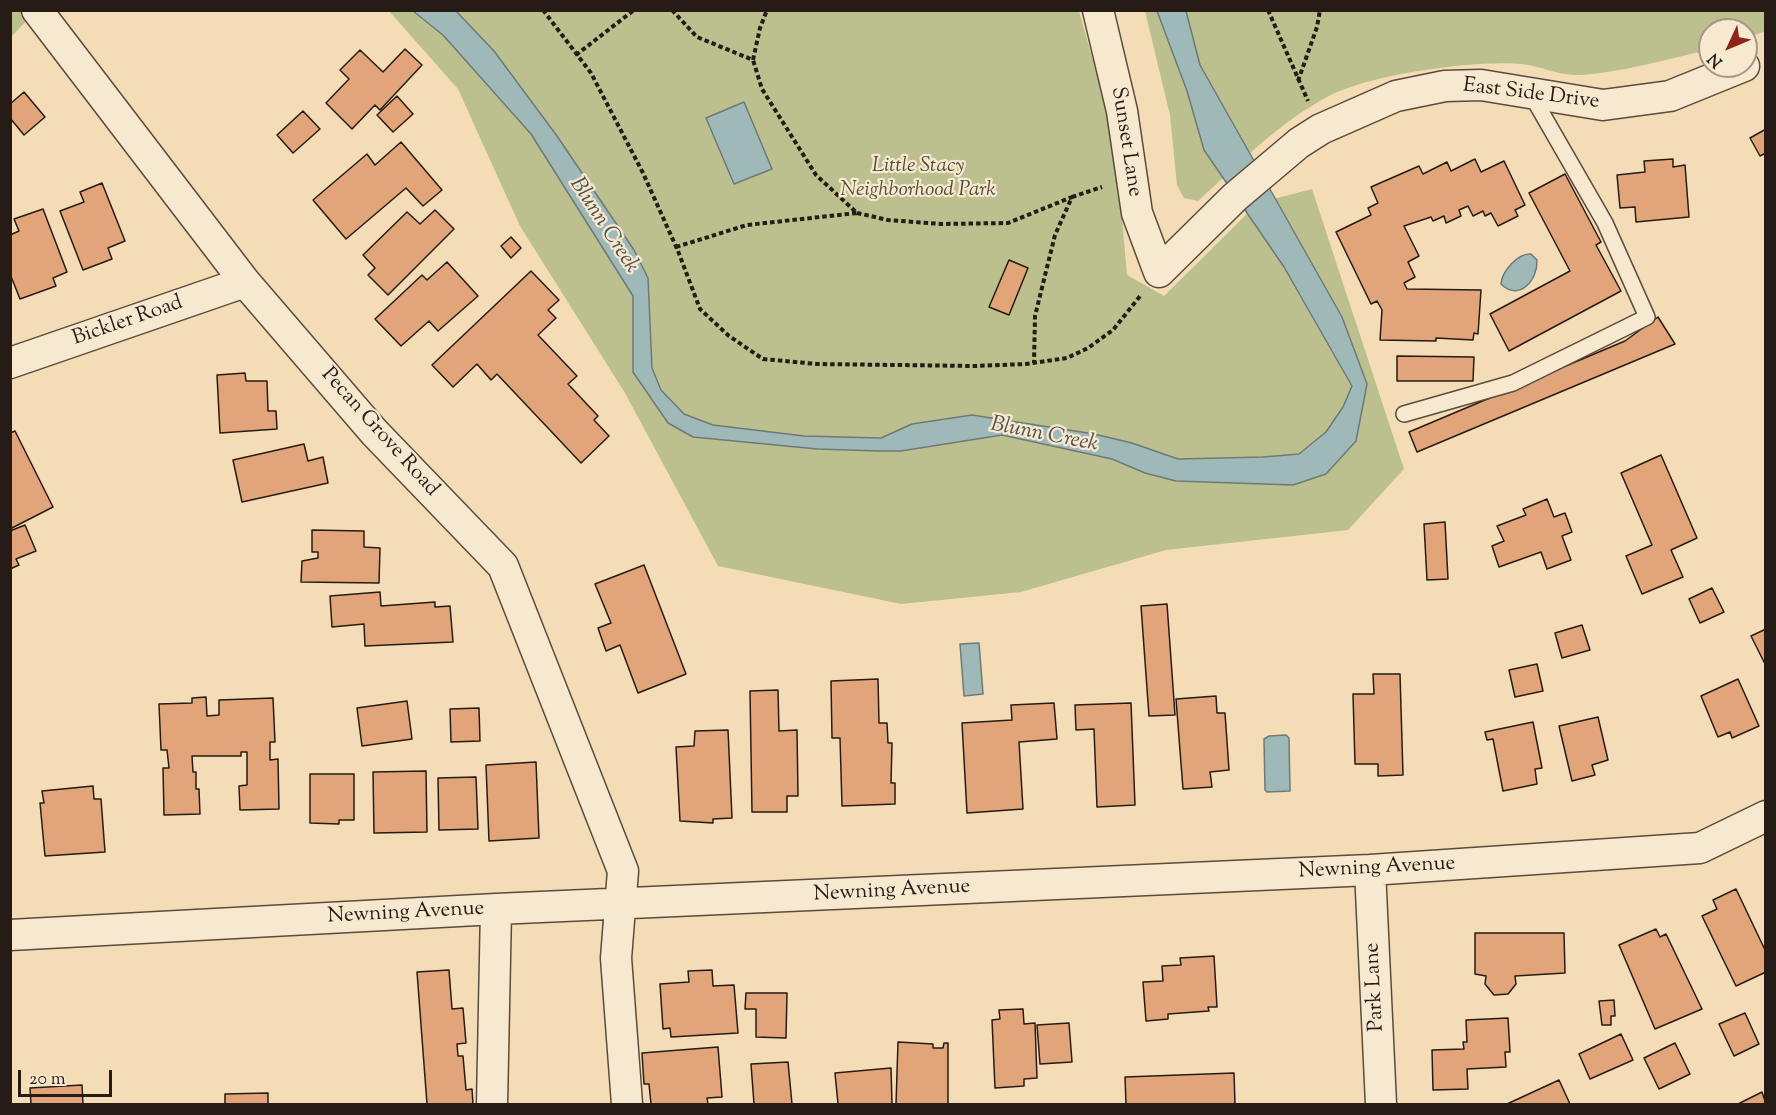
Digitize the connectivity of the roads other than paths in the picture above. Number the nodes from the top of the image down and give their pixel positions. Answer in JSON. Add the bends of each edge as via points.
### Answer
{"nodes":[{"id":1,"x":37,"y":10,"type":"edge"},
{"id":2,"x":1098,"y":10,"type":"edge"},
{"id":3,"x":1715,"y":78,"type":"edge"},
{"id":4,"x":1532,"y":96,"type":"junction"},
{"id":5,"x":1159,"y":272,"type":"joint"},
{"id":6,"x":246,"y":282,"type":"junction"},
{"id":7,"x":10,"y":363,"type":"edge"},
{"id":8,"x":1404,"y":414,"type":"dead end"},
{"id":9,"x":1766,"y":816,"type":"edge"},
{"id":10,"x":1370,"y":870,"type":"junction"},
{"id":11,"x":619,"y":905,"type":"junction"},
{"id":12,"x":496,"y":909,"type":"junction"},
{"id":13,"x":10,"y":936,"type":"edge"},
{"id":14,"x":492,"y":1104,"type":"edge"},
{"id":15,"x":627,"y":1104,"type":"edge"},
{"id":16,"x":1381,"y":1104,"type":"edge"}],
"edges":[{"from":1,"to":6,"type":"street","name":"Pecan Grove Road"},
{"from":2,"to":5,"type":"street","name":"Sunset Lane","via":[[1122,111],[1137,213]]},
{"from":3,"to":4,"type":"street","name":"East Side Drive","via":[[1670,96],[1614,104]]},
{"from":4,"to":5,"type":"street","name":"East Side Drive","via":[[1481,85],[1445,86],[1396,96],[1310,136],[1235,197]]},
{"from":4,"to":8,"type":"lane","via":[[1605,223],[1647,317],[1513,383]]},
{"from":6,"to":7,"type":"street","name":"Bickler Road"},
{"from":6,"to":11,"type":"street","name":"Pecan Grove Road","via":[[374,432],[503,566],[623,871]]},
{"from":9,"to":10,"type":"street","name":"Newning Avenue","via":[[1700,848]]},
{"from":10,"to":11,"type":"street","name":"Newning Avenue"},
{"from":10,"to":16,"type":"street","name":"Park Lane"},
{"from":11,"to":12,"type":"street","name":"Newning Avenue"},
{"from":11,"to":15,"type":"street","name":"Pecan Grove Road","via":[[616,958]]},
{"from":12,"to":13,"type":"street","name":"Newning Avenue"},
{"from":12,"to":14,"type":"street"}]}
